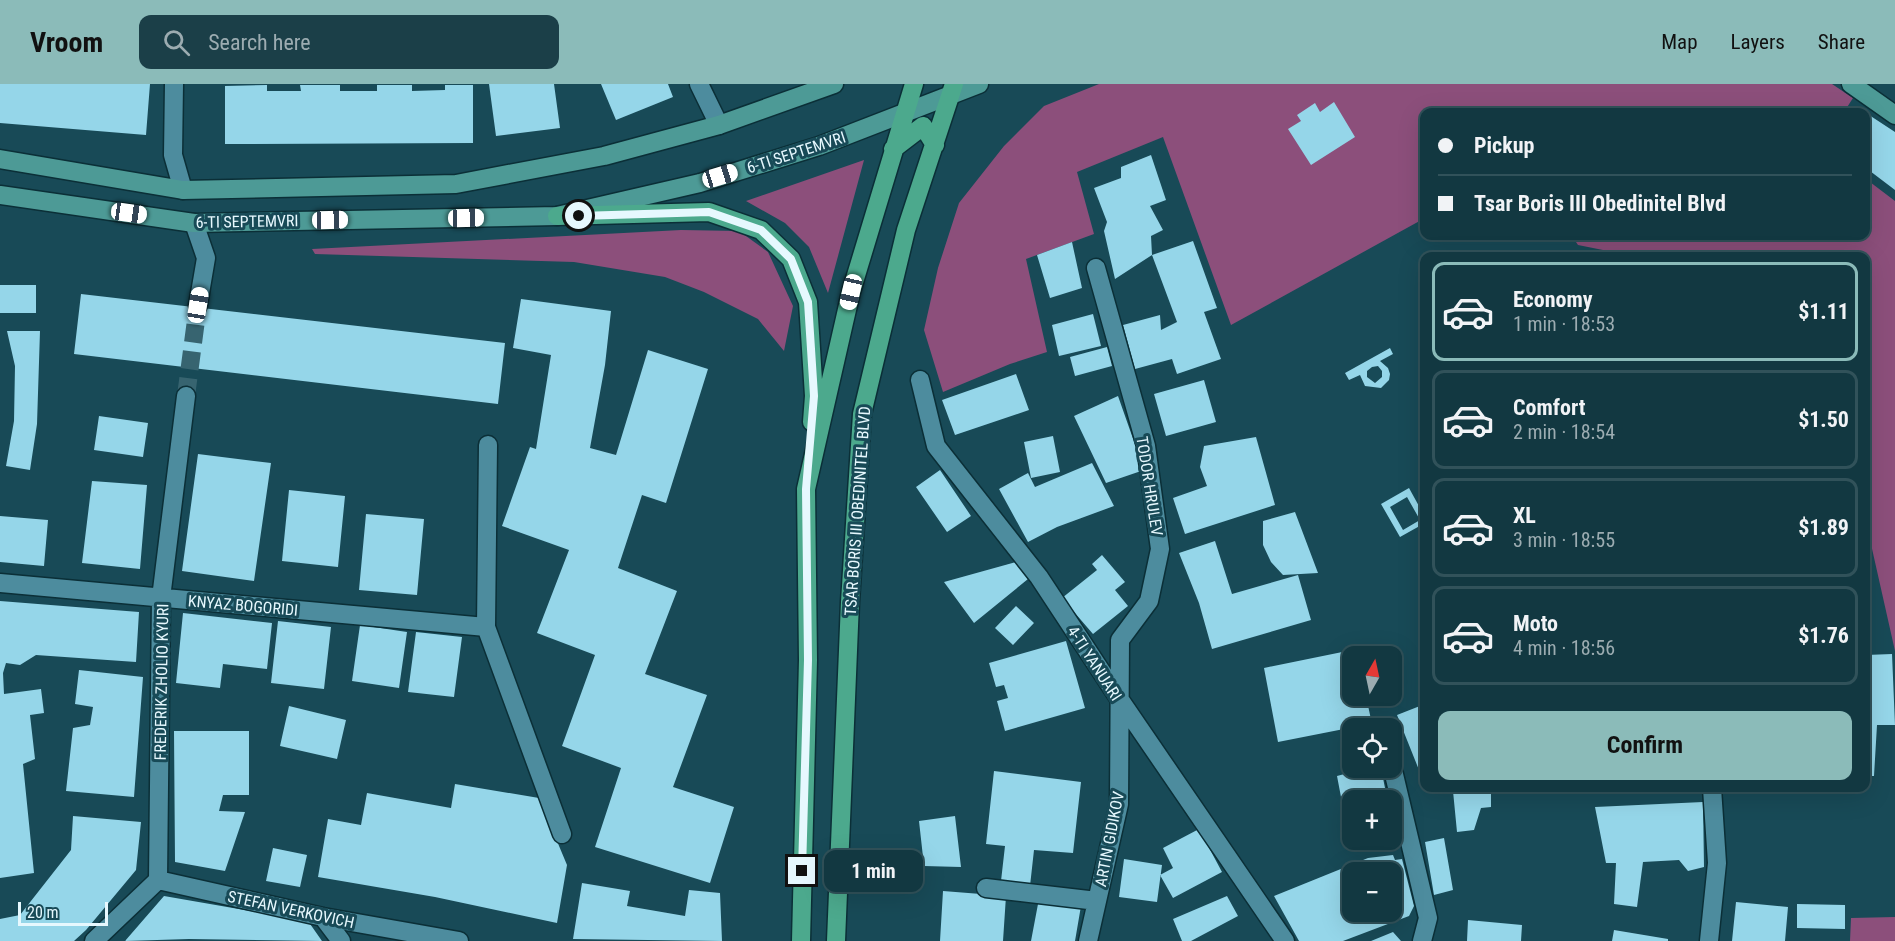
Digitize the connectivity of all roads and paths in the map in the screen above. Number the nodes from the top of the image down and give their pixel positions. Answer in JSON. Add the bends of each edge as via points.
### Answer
{"nodes":[{"id":1,"x":174,"y":84,"type":"edge"},
{"id":2,"x":699,"y":84,"type":"edge"},
{"id":3,"x":834,"y":84,"type":"edge"},
{"id":4,"x":914,"y":84,"type":"edge"},
{"id":5,"x":980,"y":84,"type":"edge"},
{"id":6,"x":1851,"y":84,"type":"edge"},
{"id":7,"x":953,"y":89,"type":"edge"},
{"id":8,"x":904,"y":115,"type":"junction"},
{"id":9,"x":1895,"y":115,"type":"edge"},
{"id":10,"x":718,"y":125,"type":"junction"},
{"id":11,"x":935,"y":145,"type":"junction"},
{"id":12,"x":893,"y":149,"type":"junction"},
{"id":13,"x":0,"y":159,"type":"edge"},
{"id":14,"x":183,"y":190,"type":"junction"},
{"id":15,"x":0,"y":195,"type":"edge"},
{"id":16,"x":557,"y":216,"type":"junction"},
{"id":17,"x":194,"y":223,"type":"junction"},
{"id":18,"x":1096,"y":268,"type":"dead end"},
{"id":19,"x":198,"y":305,"type":"tunnel mouth"},
{"id":20,"x":920,"y":380,"type":"dead end"},
{"id":21,"x":186,"y":396,"type":"tunnel mouth"},
{"id":22,"x":488,"y":445,"type":"dead end"},
{"id":23,"x":806,"y":489,"type":"junction"},
{"id":24,"x":0,"y":583,"type":"edge"},
{"id":25,"x":161,"y":598,"type":"junction"},
{"id":26,"x":486,"y":627,"type":"junction"},
{"id":27,"x":1120,"y":700,"type":"junction"},
{"id":28,"x":1395,"y":778,"type":"edge"},
{"id":29,"x":1712,"y":792,"type":"edge"},
{"id":30,"x":562,"y":834,"type":"dead end"},
{"id":31,"x":158,"y":880,"type":"junction"},
{"id":32,"x":986,"y":888,"type":"dead end"},
{"id":33,"x":1097,"y":901,"type":"junction"},
{"id":34,"x":323,"y":917,"type":"junction"},
{"id":35,"x":94,"y":941,"type":"edge"},
{"id":36,"x":341,"y":941,"type":"edge"},
{"id":37,"x":459,"y":941,"type":"edge"},
{"id":38,"x":801,"y":941,"type":"edge"},
{"id":39,"x":836,"y":941,"type":"edge"},
{"id":40,"x":1089,"y":941,"type":"edge"},
{"id":41,"x":1285,"y":941,"type":"edge"},
{"id":42,"x":1422,"y":941,"type":"edge"},
{"id":43,"x":1709,"y":941,"type":"edge"}],
"edges":[{"from":1,"to":14,"type":"street","via":[[173,156]]},
{"from":2,"to":10,"type":"street"},
{"from":3,"to":10,"type":"main road","name":"6-TI SEPTEMVRI"},
{"from":4,"to":8,"type":"main road"},
{"from":5,"to":7,"type":"main road","name":"6-TI SEPTEMVRI"},
{"from":6,"to":9,"type":"main road"},
{"from":7,"to":8,"type":"main road","name":"6-TI SEPTEMVRI"},
{"from":7,"to":11,"type":"main road","name":"TSAR BORIS III OBEDINITEL BLVD"},
{"from":8,"to":12,"type":"main road"},
{"from":8,"to":16,"type":"main road","name":"6-TI SEPTEMVRI","via":[[700,183]]},
{"from":10,"to":14,"type":"main road","name":"6-TI SEPTEMVRI","via":[[604,156],[456,184]]},
{"from":11,"to":12,"type":"main road","via":[[923,126]]},
{"from":11,"to":39,"type":"main road","name":"TSAR BORIS III OBEDINITEL BLVD","via":[[906,230],[862,414],[849,614]]},
{"from":12,"to":23,"type":"main road","via":[[851,292]]},
{"from":13,"to":14,"type":"main road","name":"6-TI SEPTEMVRI"},
{"from":15,"to":17,"type":"main road","name":"6-TI SEPTEMVRI"},
{"from":16,"to":17,"type":"main road","name":"6-TI SEPTEMVRI"},
{"from":16,"to":23,"type":"main road","via":[[709,212],[761,230],[791,259],[808,302],[813,384]]},
{"from":17,"to":19,"type":"street","via":[[206,258]]},
{"from":18,"to":27,"type":"street","name":"TODOR HRULEV","via":[[1146,446],[1160,549],[1149,601],[1120,640]]},
{"from":20,"to":27,"type":"street","name":"4-TI YANUARI","via":[[936,446],[1039,577]]},
{"from":21,"to":25,"type":"street","name":"FREDERIK ZHOLIO KYURI"},
{"from":22,"to":26,"type":"street"},
{"from":23,"to":38,"type":"main road","via":[[808,660]]},
{"from":24,"to":25,"type":"street","name":"KNYAZ BOGORIDI"},
{"from":25,"to":26,"type":"street","name":"KNYAZ BOGORIDI"},
{"from":25,"to":31,"type":"street","name":"FREDERIK ZHOLIO KYURI"},
{"from":26,"to":30,"type":"street"},
{"from":27,"to":33,"type":"street","name":"ARTIN GIDIKOV","via":[[1119,804]]},
{"from":27,"to":41,"type":"street","name":"4-TI YANUARI"},
{"from":28,"to":42,"type":"street","via":[[1428,918]]},
{"from":29,"to":43,"type":"street","via":[[1717,863]]},
{"from":31,"to":34,"type":"street","name":"STEFAN VERKOVICH"},
{"from":31,"to":35,"type":"street"},
{"from":32,"to":33,"type":"street"},
{"from":33,"to":40,"type":"street","name":"ARTIN GIDIKOV"},
{"from":34,"to":36,"type":"street"},
{"from":34,"to":37,"type":"street","name":"STEFAN VERKOVICH"}]}
